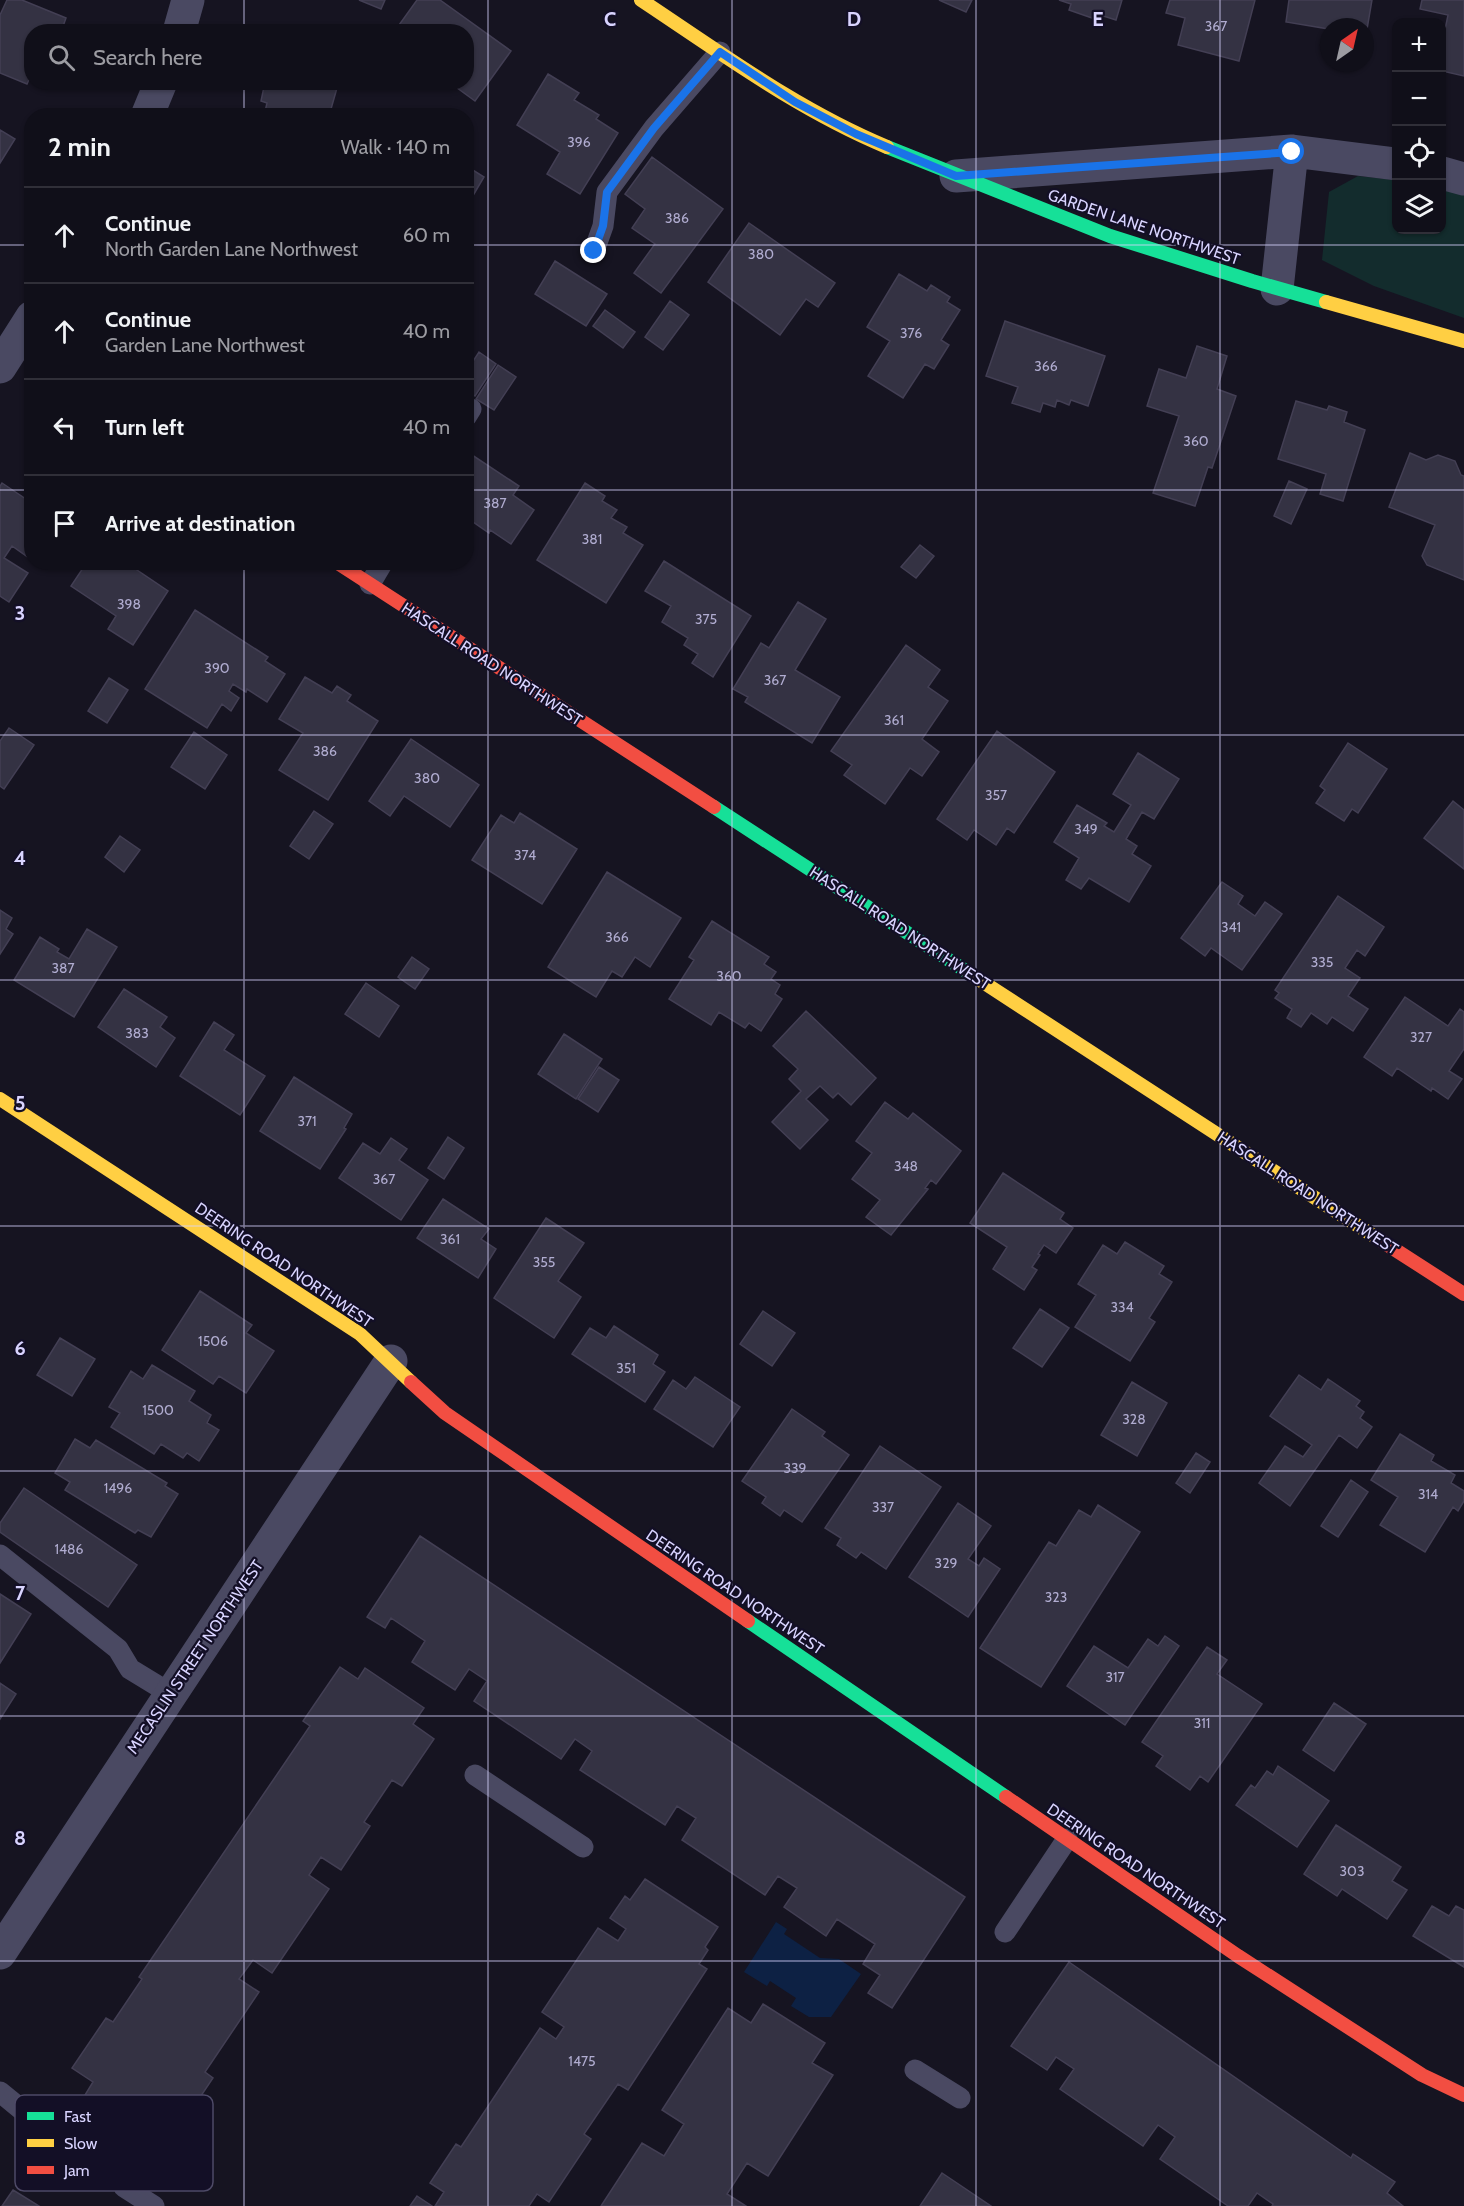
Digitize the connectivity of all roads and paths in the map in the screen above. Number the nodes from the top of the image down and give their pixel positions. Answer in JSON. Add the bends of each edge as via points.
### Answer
{"nodes":[{"id":1,"x":188,"y":0,"type":"edge"},
{"id":2,"x":641,"y":0,"type":"edge"},
{"id":3,"x":182,"y":24,"type":"edge"},
{"id":4,"x":720,"y":52,"type":"junction"},
{"id":5,"x":158,"y":90,"type":"edge"},
{"id":6,"x":150,"y":108,"type":"edge"},
{"id":7,"x":1292,"y":152,"type":"junction"},
{"id":8,"x":1392,"y":164,"type":"edge"},
{"id":9,"x":1446,"y":173,"type":"edge"},
{"id":10,"x":956,"y":176,"type":"junction"},
{"id":11,"x":1464,"y":179,"type":"edge"},
{"id":12,"x":594,"y":251,"type":"dead end"},
{"id":13,"x":1277,"y":289,"type":"junction"},
{"id":14,"x":24,"y":332,"type":"edge"},
{"id":15,"x":1464,"y":341,"type":"edge"},
{"id":16,"x":10,"y":357,"type":"edge"},
{"id":17,"x":348,"y":570,"type":"edge"},
{"id":18,"x":378,"y":570,"type":"edge"},
{"id":19,"x":370,"y":584,"type":"junction"},
{"id":20,"x":0,"y":1099,"type":"edge"},
{"id":21,"x":1464,"y":1294,"type":"edge"},
{"id":22,"x":391,"y":1361,"type":"junction"},
{"id":23,"x":0,"y":1555,"type":"edge"},
{"id":24,"x":171,"y":1694,"type":"junction"},
{"id":25,"x":475,"y":1775,"type":"dead end"},
{"id":26,"x":1067,"y":1839,"type":"junction"},
{"id":27,"x":583,"y":1847,"type":"dead end"},
{"id":28,"x":1005,"y":1932,"type":"dead end"},
{"id":29,"x":2,"y":1944,"type":"edge"},
{"id":30,"x":915,"y":2070,"type":"dead end"},
{"id":31,"x":0,"y":2092,"type":"edge"},
{"id":32,"x":1464,"y":2095,"type":"edge"},
{"id":33,"x":960,"y":2098,"type":"dead end"},
{"id":34,"x":15,"y":2104,"type":"edge"},
{"id":35,"x":130,"y":2191,"type":"edge"},
{"id":36,"x":154,"y":2206,"type":"edge"}],
"edges":[{"from":1,"to":3,"type":"street"},
{"from":2,"to":4,"type":"street","name":"GARDEN LANE NORTHWEST"},
{"from":4,"to":10,"type":"street","name":"GARDEN LANE NORTHWEST","via":[[795,102],[856,134]]},
{"from":4,"to":12,"type":"lane","via":[[654,128],[607,192],[603,226]]},
{"from":5,"to":6,"type":"street"},
{"from":7,"to":8,"type":"street"},
{"from":7,"to":10,"type":"street"},
{"from":7,"to":13,"type":"street"},
{"from":9,"to":11,"type":"street"},
{"from":10,"to":13,"type":"street","name":"GARDEN LANE NORTHWEST","via":[[1110,236]]},
{"from":13,"to":15,"type":"street","name":"GARDEN LANE NORTHWEST"},
{"from":14,"to":16,"type":"street"},
{"from":17,"to":19,"type":"street","name":"HASCALL ROAD NORTHWEST"},
{"from":18,"to":19,"type":"lane"},
{"from":19,"to":21,"type":"street","name":"HASCALL ROAD NORTHWEST"},
{"from":20,"to":22,"type":"street","name":"DEERING ROAD NORTHWEST","via":[[360,1334]]},
{"from":22,"to":24,"type":"street","name":"MECASLIN STREET NORTHWEST"},
{"from":22,"to":26,"type":"street","name":"DEERING ROAD NORTHWEST","via":[[445,1413]]},
{"from":23,"to":24,"type":"lane","via":[[118,1649],[130,1669]]},
{"from":24,"to":29,"type":"street","name":"MECASLIN STREET NORTHWEST"},
{"from":25,"to":27,"type":"lane"},
{"from":26,"to":28,"type":"lane"},
{"from":26,"to":32,"type":"street","name":"DEERING ROAD NORTHWEST","via":[[1422,2075]]},
{"from":30,"to":33,"type":"lane"},
{"from":31,"to":34,"type":"lane"},
{"from":35,"to":36,"type":"lane"}]}
